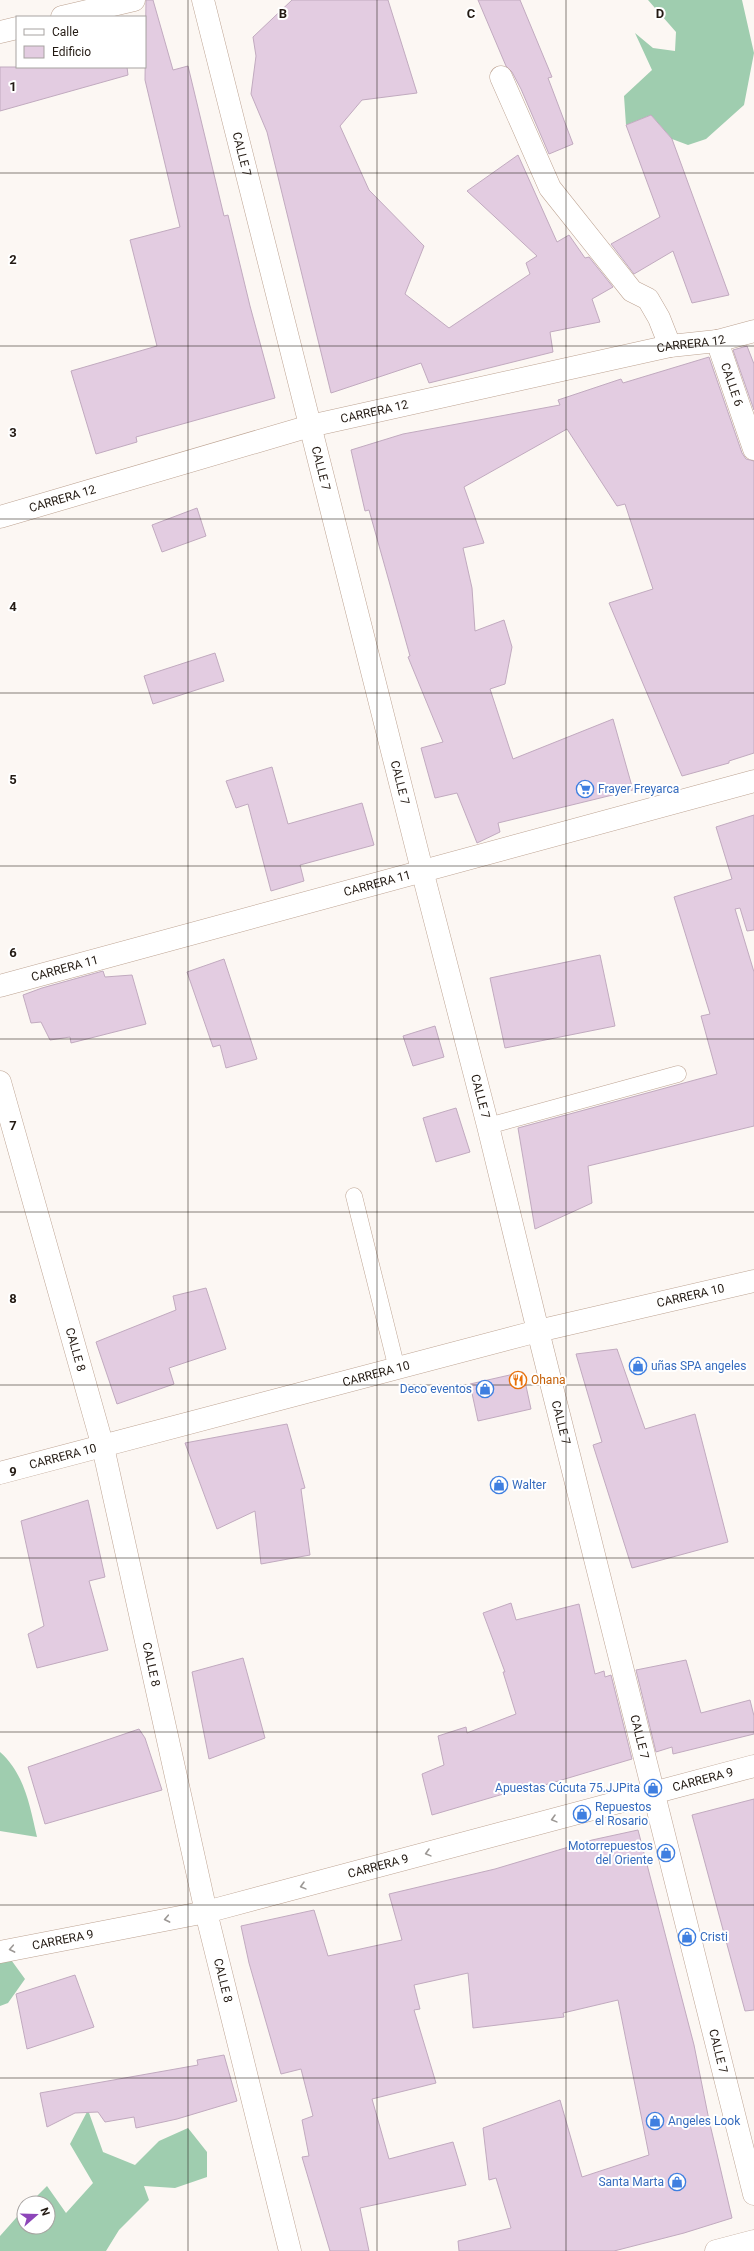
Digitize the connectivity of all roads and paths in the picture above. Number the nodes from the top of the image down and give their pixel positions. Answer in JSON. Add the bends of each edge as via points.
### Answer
{"nodes":[{"id":1,"x":134,"y":0,"type":"edge"},
{"id":2,"x":202,"y":0,"type":"edge"},
{"id":3,"x":66,"y":16,"type":"edge"},
{"id":4,"x":16,"y":28,"type":"edge"},
{"id":5,"x":0,"y":32,"type":"edge"},
{"id":6,"x":501,"y":77,"type":"dead end"},
{"id":7,"x":754,"y":331,"type":"edge"},
{"id":8,"x":717,"y":342,"type":"junction"},
{"id":9,"x":670,"y":346,"type":"junction"},
{"id":10,"x":310,"y":426,"type":"junction"},
{"id":11,"x":754,"y":449,"type":"edge"},
{"id":12,"x":0,"y":517,"type":"edge"},
{"id":13,"x":754,"y":781,"type":"edge"},
{"id":14,"x":422,"y":870,"type":"junction"},
{"id":15,"x":0,"y":986,"type":"edge"},
{"id":16,"x":678,"y":1074,"type":"dead end"},
{"id":17,"x":0,"y":1082,"type":"edge"},
{"id":18,"x":488,"y":1126,"type":"junction"},
{"id":19,"x":354,"y":1196,"type":"dead end"},
{"id":20,"x":754,"y":1281,"type":"edge"},
{"id":21,"x":538,"y":1332,"type":"junction"},
{"id":22,"x":397,"y":1369,"type":"junction"},
{"id":23,"x":103,"y":1447,"type":"junction"},
{"id":24,"x":0,"y":1473,"type":"edge"},
{"id":25,"x":754,"y":1766,"type":"edge"},
{"id":26,"x":654,"y":1793,"type":"junction"},
{"id":27,"x":206,"y":1912,"type":"junction"},
{"id":28,"x":0,"y":1952,"type":"edge"},
{"id":29,"x":754,"y":2194,"type":"edge"},
{"id":30,"x":754,"y":2241,"type":"edge"},
{"id":31,"x":290,"y":2251,"type":"edge"},
{"id":32,"x":716,"y":2251,"type":"edge"}],
"edges":[{"from":1,"to":3,"type":"street"},
{"from":2,"to":10,"type":"street","name":"CALLE 7"},
{"from":4,"to":5,"type":"street"},
{"from":6,"to":9,"type":"street","via":[[550,188],[632,291],[648,299]]},
{"from":7,"to":8,"type":"street","name":"CARRERA 12"},
{"from":8,"to":9,"type":"street","name":"CARRERA 12"},
{"from":8,"to":11,"type":"street","name":"CALLE 6"},
{"from":9,"to":10,"type":"street","name":"CARRERA 12"},
{"from":10,"to":12,"type":"street","name":"CARRERA 12"},
{"from":10,"to":14,"type":"street","name":"CALLE 7"},
{"from":13,"to":14,"type":"street","name":"CARRERA 11"},
{"from":14,"to":15,"type":"street","name":"CARRERA 11"},
{"from":14,"to":18,"type":"street","name":"CALLE 7"},
{"from":16,"to":18,"type":"lane"},
{"from":17,"to":23,"type":"street","name":"CALLE 8"},
{"from":18,"to":21,"type":"street","name":"CALLE 7"},
{"from":19,"to":22,"type":"lane"},
{"from":20,"to":21,"type":"street","name":"CARRERA 10"},
{"from":21,"to":22,"type":"street","name":"CARRERA 10"},
{"from":21,"to":26,"type":"street","name":"CALLE 7"},
{"from":22,"to":23,"type":"street","name":"CARRERA 10"},
{"from":23,"to":24,"type":"street","name":"CARRERA 10"},
{"from":23,"to":27,"type":"street","name":"CALLE 8"},
{"from":25,"to":26,"type":"street","name":"CARRERA 9"},
{"from":26,"to":27,"type":"street","name":"CARRERA 9","one_way":true},
{"from":26,"to":29,"type":"street","name":"CALLE 7"},
{"from":27,"to":28,"type":"street","name":"CARRERA 9","one_way":true},
{"from":27,"to":31,"type":"street","name":"CALLE 8"},
{"from":30,"to":32,"type":"street"}]}
